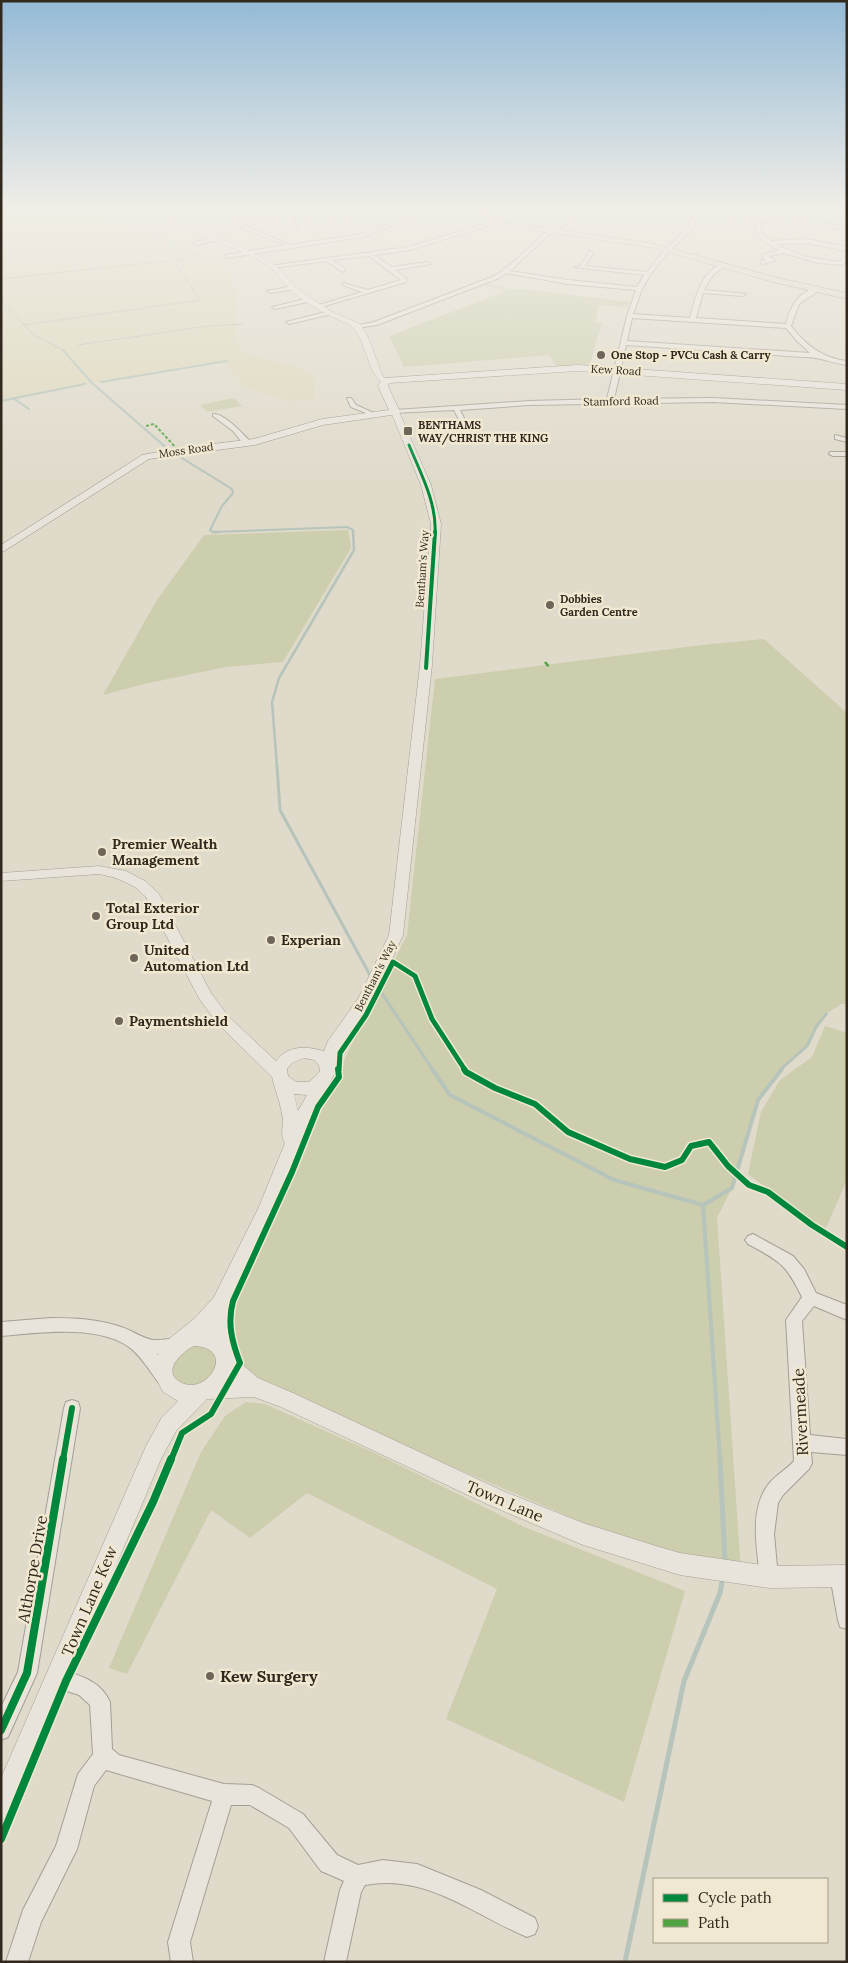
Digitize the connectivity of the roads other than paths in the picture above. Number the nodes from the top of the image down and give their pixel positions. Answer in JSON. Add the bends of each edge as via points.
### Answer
{"nodes":[{"id":1,"x":302,"y":302,"type":"edge"},
{"id":2,"x":312,"y":302,"type":"edge"},
{"id":3,"x":334,"y":302,"type":"edge"},
{"id":4,"x":434,"y":302,"type":"edge"},
{"id":5,"x":635,"y":302,"type":"edge"},
{"id":6,"x":698,"y":302,"type":"edge"},
{"id":7,"x":797,"y":302,"type":"edge"},
{"id":8,"x":319,"y":306,"type":"junction"},
{"id":9,"x":275,"y":307,"type":"dead end"},
{"id":10,"x":330,"y":314,"type":"junction"},
{"id":11,"x":630,"y":316,"type":"junction"},
{"id":12,"x":693,"y":320,"type":"junction"},
{"id":13,"x":289,"y":322,"type":"dead end"},
{"id":14,"x":357,"y":326,"type":"junction"},
{"id":15,"x":788,"y":326,"type":"junction"},
{"id":16,"x":624,"y":343,"type":"junction"},
{"id":17,"x":818,"y":354,"type":"junction"},
{"id":18,"x":847,"y":363,"type":"edge"},
{"id":19,"x":618,"y":369,"type":"junction"},
{"id":20,"x":385,"y":381,"type":"junction"},
{"id":21,"x":847,"y":387,"type":"edge"},
{"id":22,"x":338,"y":399,"type":"dead end"},
{"id":23,"x":610,"y":401,"type":"junction"},
{"id":24,"x":847,"y":407,"type":"edge"},
{"id":25,"x":456,"y":408,"type":"junction"},
{"id":26,"x":395,"y":412,"type":"junction"},
{"id":27,"x":373,"y":414,"type":"junction"},
{"id":28,"x":215,"y":415,"type":"dead end"},
{"id":29,"x":470,"y":416,"type":"dead end"},
{"id":30,"x":246,"y":443,"type":"junction"},
{"id":31,"x":833,"y":454,"type":"dead end"},
{"id":32,"x":847,"y":454,"type":"edge"},
{"id":33,"x":1,"y":550,"type":"edge"},
{"id":34,"x":1,"y":877,"type":"edge"},
{"id":35,"x":340,"y":1034,"type":"junction"},
{"id":36,"x":248,"y":1044,"type":"junction"},
{"id":37,"x":297,"y":1054,"type":"junction"},
{"id":38,"x":328,"y":1065,"type":"junction"},
{"id":39,"x":282,"y":1079,"type":"junction"},
{"id":40,"x":322,"y":1082,"type":"junction"},
{"id":41,"x":288,"y":1154,"type":"junction"},
{"id":42,"x":753,"y":1240,"type":"dead end"},
{"id":43,"x":811,"y":1298,"type":"junction"},
{"id":44,"x":221,"y":1303,"type":"junction"},
{"id":45,"x":847,"y":1313,"type":"edge"},
{"id":46,"x":1,"y":1329,"type":"edge"},
{"id":47,"x":178,"y":1342,"type":"junction"},
{"id":48,"x":137,"y":1343,"type":"junction"},
{"id":49,"x":224,"y":1354,"type":"junction"},
{"id":50,"x":166,"y":1380,"type":"junction"},
{"id":51,"x":253,"y":1388,"type":"junction"},
{"id":52,"x":202,"y":1391,"type":"junction"},
{"id":53,"x":72,"y":1408,"type":"dead end"},
{"id":54,"x":168,"y":1424,"type":"junction"},
{"id":55,"x":803,"y":1443,"type":"junction"},
{"id":56,"x":847,"y":1447,"type":"edge"},
{"id":57,"x":843,"y":1576,"type":"edge"},
{"id":58,"x":769,"y":1577,"type":"junction"},
{"id":59,"x":847,"y":1620,"type":"edge"},
{"id":60,"x":56,"y":1678,"type":"junction"},
{"id":61,"x":3,"y":1723,"type":"edge"},
{"id":62,"x":104,"y":1756,"type":"junction"},
{"id":63,"x":224,"y":1794,"type":"junction"},
{"id":64,"x":1,"y":1808,"type":"edge"},
{"id":65,"x":358,"y":1876,"type":"junction"},
{"id":66,"x":527,"y":1926,"type":"dead end"},
{"id":67,"x":17,"y":1962,"type":"edge"},
{"id":68,"x":182,"y":1962,"type":"edge"},
{"id":69,"x":334,"y":1962,"type":"edge"}],
"edges":[{"from":1,"to":9,"type":"street"},
{"from":2,"to":8,"type":"street"},
{"from":3,"to":8,"type":"street"},
{"from":4,"to":14,"type":"street","via":[[375,324]]},
{"from":5,"to":11,"type":"street"},
{"from":6,"to":12,"type":"street"},
{"from":7,"to":15,"type":"street"},
{"from":8,"to":10,"type":"street"},
{"from":10,"to":13,"type":"street"},
{"from":10,"to":14,"type":"street"},
{"from":11,"to":12,"type":"street"},
{"from":11,"to":16,"type":"street"},
{"from":12,"to":15,"type":"street"},
{"from":14,"to":20,"type":"street","via":[[380,378]]},
{"from":15,"to":17,"type":"street","via":[[799,341]]},
{"from":16,"to":17,"type":"street"},
{"from":16,"to":19,"type":"street"},
{"from":17,"to":18,"type":"street"},
{"from":19,"to":20,"type":"main road","name":"Kew Road","via":[[558,368]]},
{"from":19,"to":21,"type":"main road","name":"Kew Road"},
{"from":19,"to":23,"type":"street"},
{"from":20,"to":26,"type":"main road","via":[[383,386]]},
{"from":22,"to":27,"type":"street","via":[[352,398],[353,406]]},
{"from":23,"to":24,"type":"street","name":"Stamford Road","via":[[713,400]]},
{"from":23,"to":25,"type":"street","name":"Stamford Road","via":[[529,402]]},
{"from":25,"to":26,"type":"street","name":"Stamford Road"},
{"from":25,"to":29,"type":"street","via":[[462,419]]},
{"from":26,"to":27,"type":"main road","name":"Moss Road"},
{"from":26,"to":35,"type":"street","name":"Bentham's Way","via":[[426,485],[436,524],[426,665],[396,935],[371,989]]},
{"from":27,"to":30,"type":"main road","name":"Moss Road","via":[[322,422]]},
{"from":28,"to":30,"type":"street"},
{"from":30,"to":33,"type":"main road","name":"Moss Road","via":[[146,457]]},
{"from":31,"to":32,"type":"street"},
{"from":34,"to":36,"type":"street","via":[[99,870],[115,871],[141,884],[152,894],[205,996],[224,1021]]},
{"from":35,"to":37,"type":"street","name":"Bentham's Way"},
{"from":35,"to":38,"type":"street","name":"Bentham's Way"},
{"from":36,"to":37,"type":"street","via":[[274,1053]]},
{"from":36,"to":39,"type":"street"},
{"from":37,"to":38,"type":"street","via":[[319,1055]]},
{"from":37,"to":39,"type":"street","via":[[282,1063]]},
{"from":38,"to":40,"type":"street","via":[[327,1077]]},
{"from":39,"to":40,"type":"street","via":[[299,1089]]},
{"from":39,"to":41,"type":"street","via":[[291,1120]]},
{"from":40,"to":41,"type":"street","via":[[306,1110]]},
{"from":41,"to":44,"type":"street","via":[[267,1209]]},
{"from":42,"to":43,"type":"street","via":[[782,1256],[795,1268]]},
{"from":43,"to":45,"type":"street"},
{"from":43,"to":55,"type":"street","name":"Rivermeade","via":[[794,1320]]},
{"from":44,"to":47,"type":"street","via":[[201,1325]]},
{"from":44,"to":49,"type":"street","via":[[219,1330]]},
{"from":46,"to":48,"type":"street","via":[[87,1326],[115,1332]]},
{"from":47,"to":48,"type":"street","via":[[154,1347]]},
{"from":47,"to":49,"type":"street","via":[[192,1337],[210,1339]]},
{"from":47,"to":50,"type":"street","via":[[164,1360],[162,1368]]},
{"from":48,"to":50,"type":"street"},
{"from":49,"to":51,"type":"street","name":"Town Lane","via":[[235,1371]]},
{"from":49,"to":52,"type":"street","via":[[222,1374],[217,1382]]},
{"from":50,"to":52,"type":"street","via":[[182,1392]]},
{"from":50,"to":54,"type":"street","name":"Town Lane Kew","via":[[170,1405]]},
{"from":51,"to":52,"type":"street","name":"Town Lane"},
{"from":51,"to":58,"type":"street","name":"Town Lane","via":[[286,1400],[496,1498],[584,1534],[680,1564]]},
{"from":52,"to":54,"type":"street","name":"Town Lane Kew"},
{"from":53,"to":61,"type":"street","name":"Althorpe Drive","via":[[27,1673]]},
{"from":54,"to":60,"type":"street","name":"Town Lane Kew"},
{"from":55,"to":56,"type":"street"},
{"from":55,"to":58,"type":"street","name":"Rivermeade","via":[[803,1463],[773,1493],[765,1510]]},
{"from":57,"to":58,"type":"street","name":"Town Lane"},
{"from":57,"to":59,"type":"street"},
{"from":60,"to":62,"type":"street","via":[[89,1689],[100,1702]]},
{"from":60,"to":64,"type":"street","name":"Town Lane Kew"},
{"from":62,"to":63,"type":"street","via":[[114,1764]]},
{"from":62,"to":67,"type":"street","via":[[84,1781],[66,1849],[31,1918]]},
{"from":63,"to":65,"type":"street","via":[[252,1795],[296,1821],[328,1863]]},
{"from":63,"to":68,"type":"street","via":[[178,1942]]},
{"from":65,"to":66,"type":"street","via":[[383,1871],[416,1875],[473,1898]]},
{"from":65,"to":69,"type":"street","via":[[351,1890]]}]}
